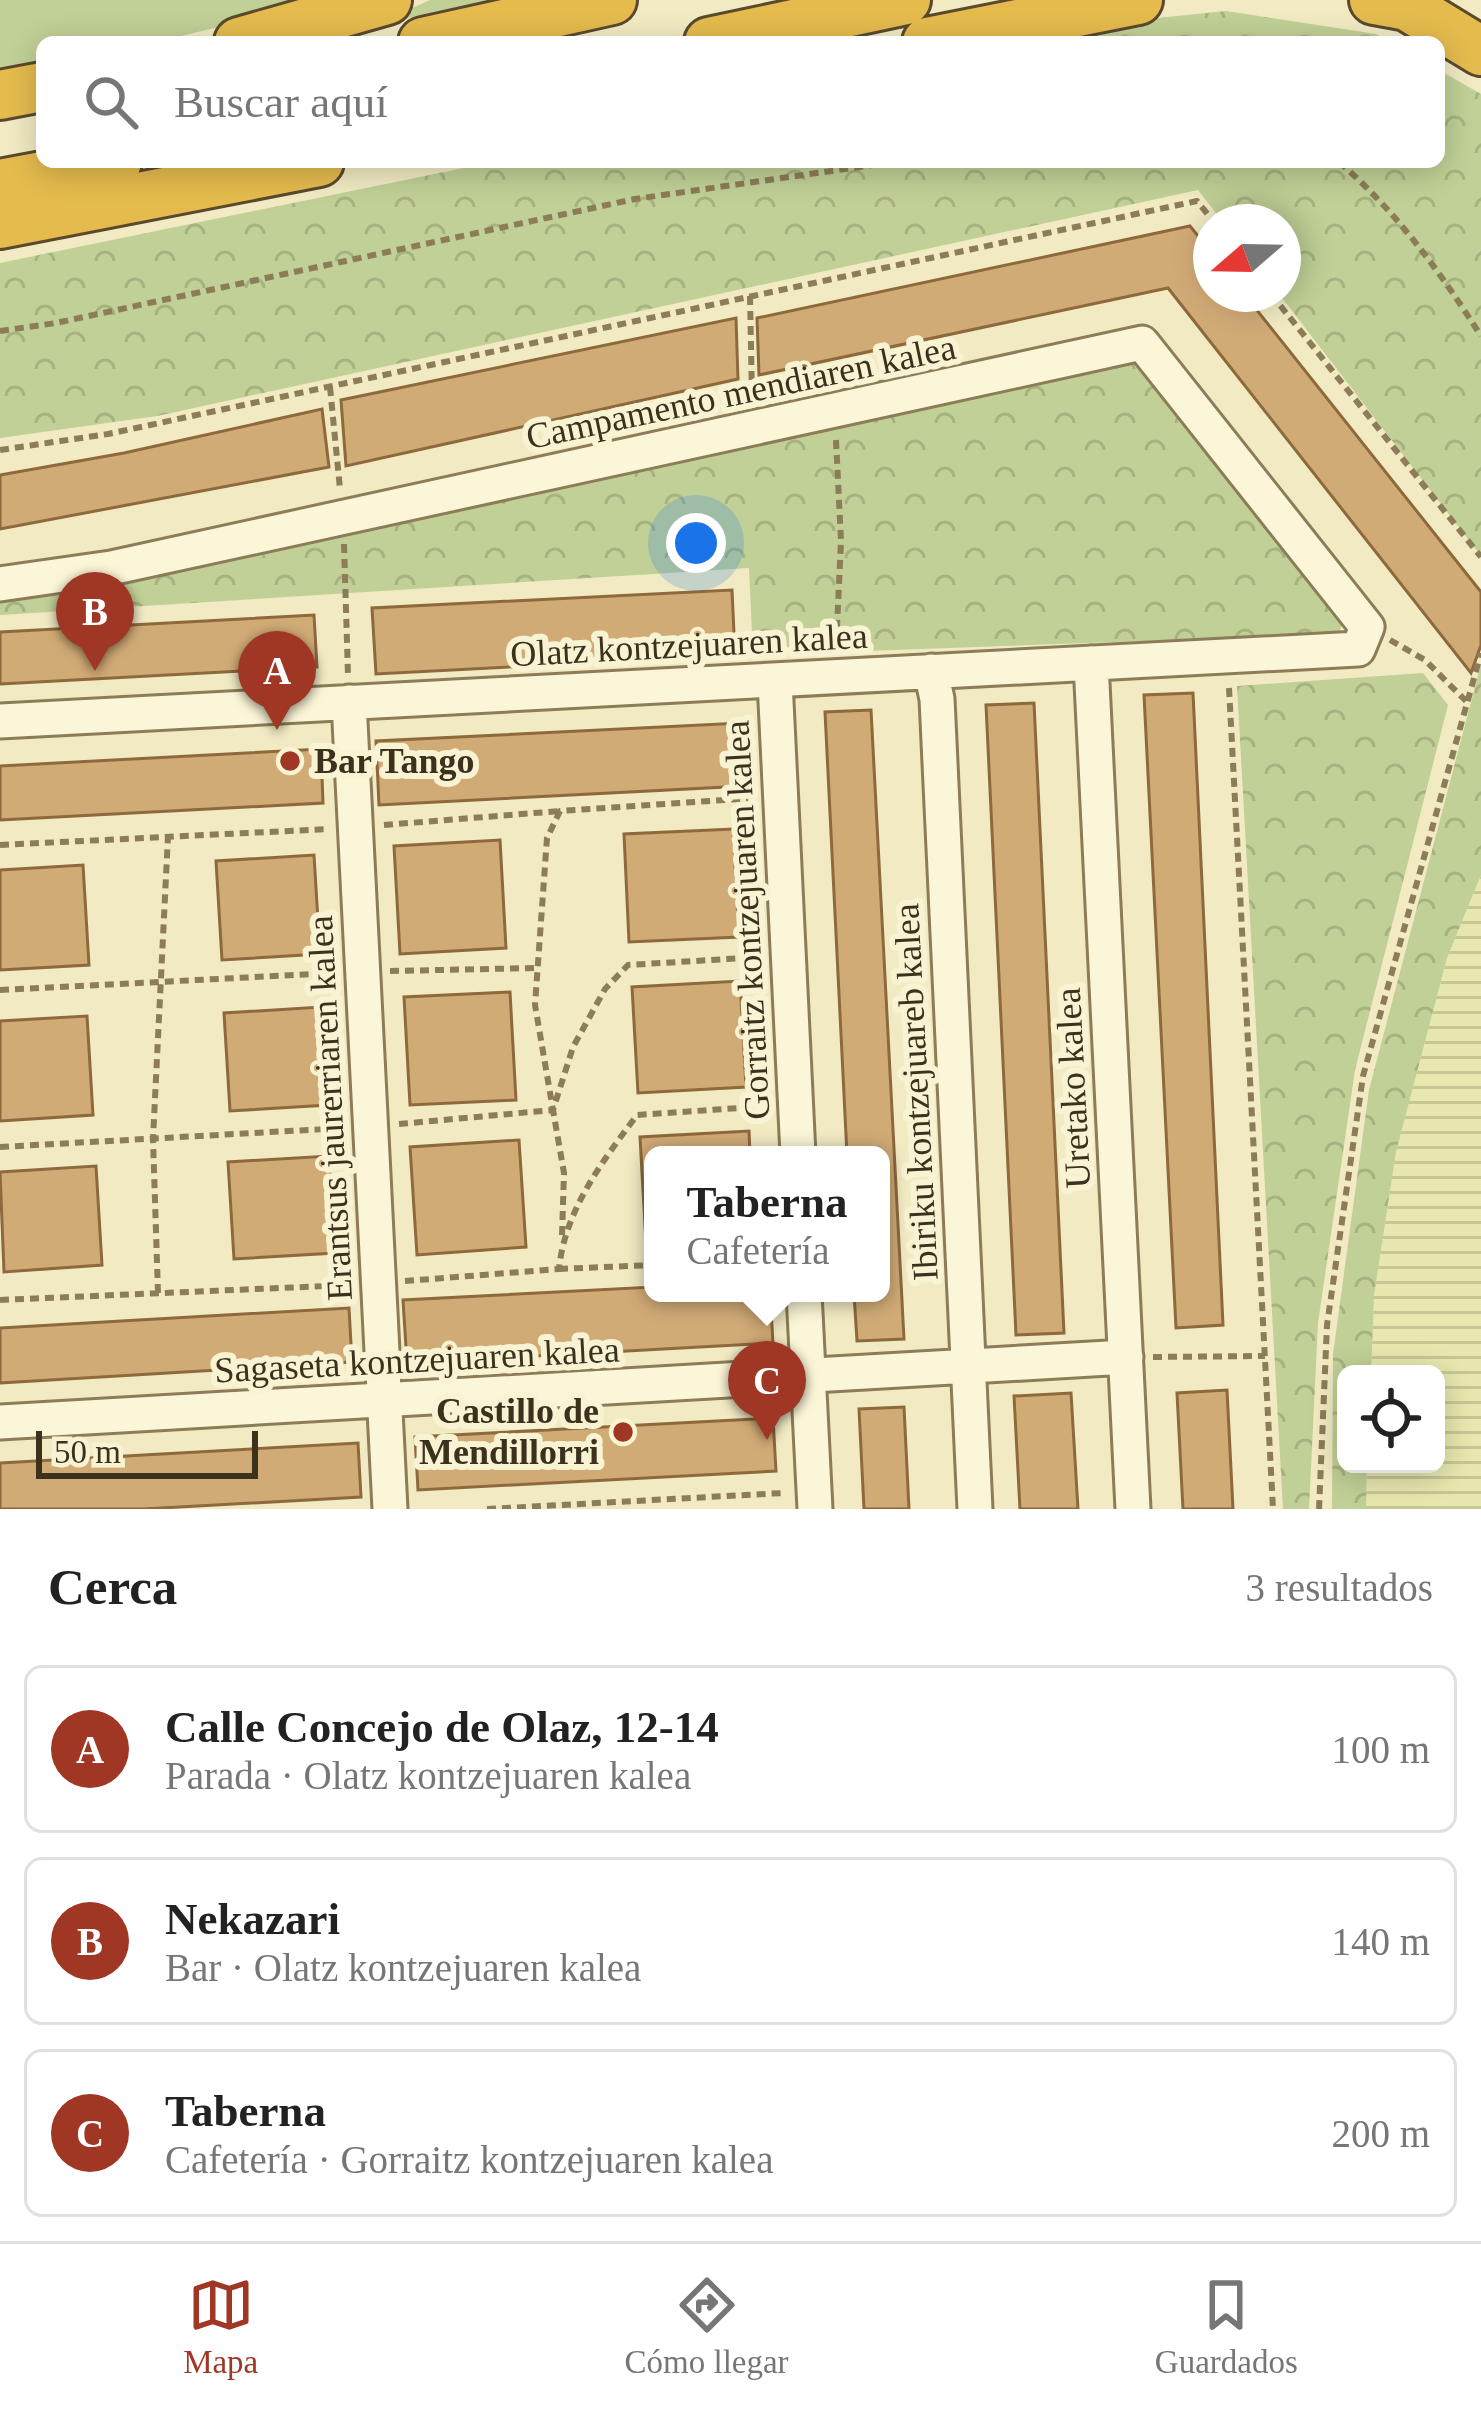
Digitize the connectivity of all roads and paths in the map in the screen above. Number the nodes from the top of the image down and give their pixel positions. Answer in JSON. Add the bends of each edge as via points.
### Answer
{"nodes":[{"id":1,"x":387,"y":0,"type":"edge"},
{"id":2,"x":612,"y":0,"type":"edge"},
{"id":3,"x":906,"y":0,"type":"edge"},
{"id":4,"x":1138,"y":0,"type":"edge"},
{"id":5,"x":1374,"y":0,"type":"edge"},
{"id":6,"x":260,"y":36,"type":"edge"},
{"id":7,"x":450,"y":36,"type":"edge"},
{"id":8,"x":737,"y":36,"type":"edge"},
{"id":9,"x":957,"y":36,"type":"edge"},
{"id":10,"x":1481,"y":50,"type":"edge"},
{"id":11,"x":36,"y":88,"type":"edge"},
{"id":12,"x":0,"y":95,"type":"edge"},
{"id":13,"x":36,"y":122,"type":"edge"},
{"id":14,"x":0,"y":128,"type":"edge"},
{"id":15,"x":85,"y":168,"type":"edge"},
{"id":16,"x":288,"y":168,"type":"edge"},
{"id":17,"x":853,"y":168,"type":"edge"},
{"id":18,"x":1346,"y":168,"type":"edge"},
{"id":19,"x":0,"y":184,"type":"edge"},
{"id":20,"x":1199,"y":204,"type":"edge"},
{"id":21,"x":0,"y":224,"type":"edge"},
{"id":22,"x":750,"y":296,"type":"junction"},
{"id":23,"x":1285,"y":312,"type":"edge"},
{"id":24,"x":0,"y":331,"type":"edge"},
{"id":25,"x":1481,"y":336,"type":"edge"},
{"id":26,"x":834,"y":413,"type":"junction"},
{"id":27,"x":752,"y":431,"type":"junction"},
{"id":28,"x":0,"y":450,"type":"edge"},
{"id":29,"x":1481,"y":556,"type":"edge"},
{"id":30,"x":0,"y":584,"type":"edge"},
{"id":31,"x":1367,"y":627,"type":"junction"},
{"id":32,"x":1481,"y":653,"type":"edge"},
{"id":33,"x":1227,"y":654,"type":"junction"},
{"id":34,"x":1091,"y":662,"type":"junction"},
{"id":35,"x":931,"y":671,"type":"junction"},
{"id":36,"x":835,"y":676,"type":"junction"},
{"id":37,"x":775,"y":681,"type":"junction"},
{"id":38,"x":1466,"y":701,"type":"junction"},
{"id":39,"x":349,"y":702,"type":"junction"},
{"id":40,"x":0,"y":721,"type":"edge"},
{"id":41,"x":780,"y":796,"type":"junction"},
{"id":42,"x":560,"y":811,"type":"junction"},
{"id":43,"x":356,"y":827,"type":"junction"},
{"id":44,"x":168,"y":836,"type":"junction"},
{"id":45,"x":0,"y":845,"type":"edge"},
{"id":46,"x":788,"y":955,"type":"junction"},
{"id":47,"x":536,"y":968,"type":"junction"},
{"id":48,"x":363,"y":972,"type":"junction"},
{"id":49,"x":164,"y":982,"type":"junction"},
{"id":50,"x":0,"y":990,"type":"edge"},
{"id":51,"x":795,"y":1104,"type":"junction"},
{"id":52,"x":553,"y":1110,"type":"junction"},
{"id":53,"x":370,"y":1127,"type":"junction"},
{"id":54,"x":153,"y":1138,"type":"junction"},
{"id":55,"x":797,"y":1146,"type":"edge"},
{"id":56,"x":0,"y":1147,"type":"edge"},
{"id":57,"x":562,"y":1243,"type":"junction"},
{"id":58,"x":644,"y":1265,"type":"edge"},
{"id":59,"x":559,"y":1269,"type":"junction"},
{"id":60,"x":378,"y":1284,"type":"junction"},
{"id":61,"x":158,"y":1293,"type":"junction"},
{"id":62,"x":0,"y":1300,"type":"edge"},
{"id":63,"x":804,"y":1302,"type":"edge"},
{"id":64,"x":1264,"y":1356,"type":"junction"},
{"id":65,"x":1126,"y":1358,"type":"junction"},
{"id":66,"x":968,"y":1367,"type":"junction"},
{"id":67,"x":808,"y":1378,"type":"junction"},
{"id":68,"x":384,"y":1401,"type":"junction"},
{"id":69,"x":0,"y":1422,"type":"edge"},
{"id":70,"x":814,"y":1500,"type":"edge"},
{"id":71,"x":640,"y":1505,"type":"edge"},
{"id":72,"x":552,"y":1507,"type":"edge"},
{"id":73,"x":390,"y":1509,"type":"edge"},
{"id":74,"x":487,"y":1509,"type":"edge"},
{"id":75,"x":975,"y":1509,"type":"edge"},
{"id":76,"x":1133,"y":1509,"type":"edge"},
{"id":77,"x":1274,"y":1509,"type":"edge"},
{"id":78,"x":1318,"y":1509,"type":"edge"}],
"edges":[{"from":1,"to":6,"type":"highway"},
{"from":2,"to":7,"type":"highway"},
{"from":3,"to":8,"type":"highway"},
{"from":4,"to":9,"type":"highway"},
{"from":5,"to":10,"type":"highway","via":[[1406,6]]},
{"from":11,"to":12,"type":"highway"},
{"from":13,"to":14,"type":"highway"},
{"from":15,"to":19,"type":"highway"},
{"from":16,"to":21,"type":"highway"},
{"from":17,"to":24,"type":"path","via":[[634,199]]},
{"from":18,"to":25,"type":"path","via":[[1443,276]]},
{"from":20,"to":22,"type":"path"},
{"from":22,"to":27,"type":"path"},
{"from":22,"to":28,"type":"path","via":[[108,434]]},
{"from":23,"to":29,"type":"path"},
{"from":26,"to":27,"type":"street","name":"Campamento mendiaren kalea"},
{"from":26,"to":31,"type":"street","name":"Campamento mendiaren kalea","via":[[1142,343]]},
{"from":26,"to":36,"type":"path","via":[[842,541]]},
{"from":27,"to":30,"type":"street","name":"Campamento mendiaren kalea","via":[[111,568]]},
{"from":31,"to":33,"type":"street","name":"Olatz kontzejuaren kalea","via":[[1358,649]]},
{"from":31,"to":38,"type":"path","via":[[1425,660]]},
{"from":32,"to":38,"type":"path"},
{"from":33,"to":34,"type":"street","name":"Olatz kontzejuaren kalea"},
{"from":33,"to":64,"type":"path"},
{"from":34,"to":35,"type":"street","name":"Olatz kontzejuaren kalea"},
{"from":34,"to":65,"type":"street","name":"Uretako kalea"},
{"from":35,"to":36,"type":"street","name":"Olatz kontzejuaren kalea"},
{"from":35,"to":66,"type":"street","name":"Ibiriku kontzejuareb kalea"},
{"from":36,"to":37,"type":"street","name":"Olatz kontzejuaren kalea"},
{"from":37,"to":39,"type":"street","name":"Olatz kontzejuaren kalea"},
{"from":37,"to":41,"type":"street","name":"Gorraitz kontzejuaren kalea"},
{"from":38,"to":78,"type":"path","via":[[1363,1076],[1327,1325]]},
{"from":39,"to":40,"type":"street","name":"Olatz kontzejuaren kalea"},
{"from":39,"to":43,"type":"street","name":"Erantsus jaurerriaren kalea"},
{"from":41,"to":42,"type":"path"},
{"from":41,"to":46,"type":"street","name":"Gorraitz kontzejuaren kalea"},
{"from":42,"to":43,"type":"path"},
{"from":42,"to":47,"type":"path","via":[[547,838]]},
{"from":43,"to":44,"type":"path"},
{"from":43,"to":48,"type":"street","name":"Erantsus jaurerriaren kalea"},
{"from":44,"to":45,"type":"path"},
{"from":44,"to":49,"type":"path"},
{"from":46,"to":51,"type":"street","name":"Gorraitz kontzejuaren kalea"},
{"from":46,"to":52,"type":"path","via":[[628,965],[573,1047]]},
{"from":47,"to":48,"type":"path"},
{"from":47,"to":52,"type":"path"},
{"from":48,"to":49,"type":"path"},
{"from":48,"to":53,"type":"street","name":"Erantsus jaurerriaren kalea"},
{"from":49,"to":50,"type":"path"},
{"from":49,"to":54,"type":"path"},
{"from":51,"to":55,"type":"street","name":"Gorraitz kontzejuaren kalea"},
{"from":51,"to":57,"type":"path","via":[[637,1115],[594,1173]]},
{"from":52,"to":53,"type":"path"},
{"from":52,"to":57,"type":"path","via":[[564,1174]]},
{"from":53,"to":54,"type":"path"},
{"from":53,"to":60,"type":"street","name":"Erantsus jaurerriaren kalea"},
{"from":54,"to":56,"type":"path"},
{"from":54,"to":61,"type":"path"},
{"from":57,"to":59,"type":"path"},
{"from":58,"to":59,"type":"path"},
{"from":59,"to":60,"type":"path"},
{"from":60,"to":61,"type":"path"},
{"from":60,"to":68,"type":"street","name":"Erantsus jaurerriaren kalea"},
{"from":61,"to":62,"type":"path"},
{"from":63,"to":67,"type":"street"},
{"from":64,"to":65,"type":"path"},
{"from":64,"to":77,"type":"path"},
{"from":65,"to":66,"type":"street","name":"Sagaseta kontzejuaren kalea"},
{"from":65,"to":76,"type":"street","name":"Uretako kalea"},
{"from":66,"to":67,"type":"street","name":"Sagaseta kontzejuaren kalea"},
{"from":66,"to":75,"type":"street","name":"Ibiriku kontzejuareb kalea"},
{"from":67,"to":68,"type":"street","name":"Sagaseta kontzejuaren kalea"},
{"from":67,"to":70,"type":"street"},
{"from":68,"to":69,"type":"street","name":"Sagaseta kontzejuaren kalea"},
{"from":68,"to":73,"type":"street","name":"Erantsus jaurerriaren kalea"},
{"from":70,"to":71,"type":"path"},
{"from":71,"to":72,"type":"path"},
{"from":72,"to":74,"type":"path"}]}
